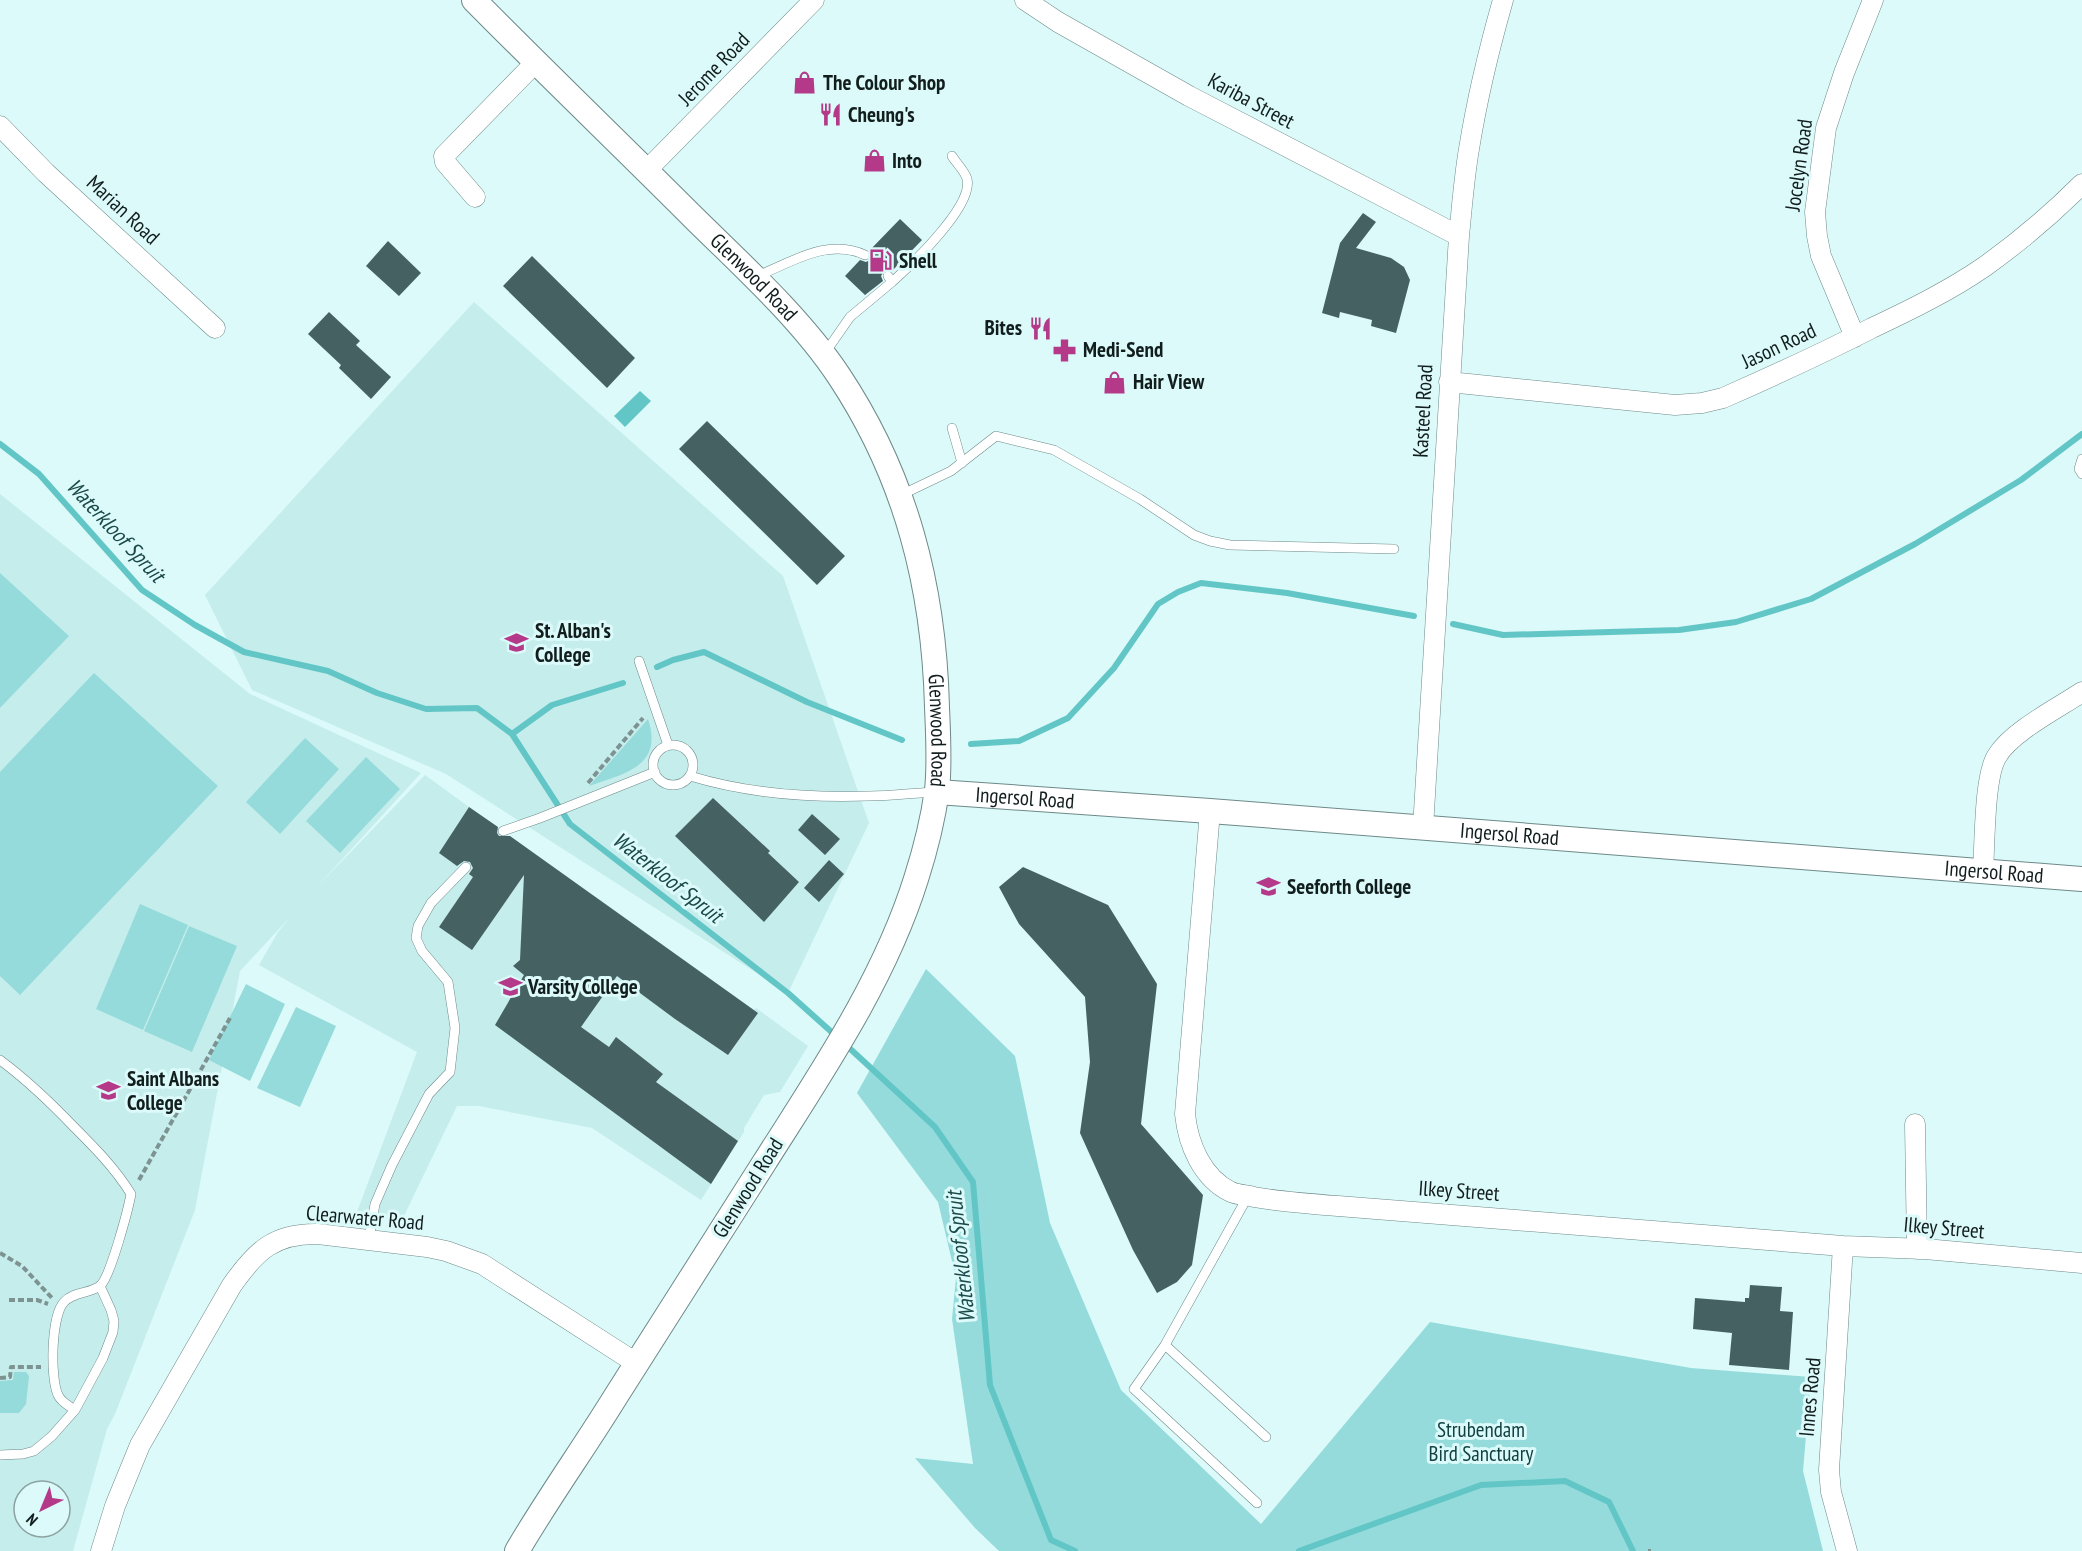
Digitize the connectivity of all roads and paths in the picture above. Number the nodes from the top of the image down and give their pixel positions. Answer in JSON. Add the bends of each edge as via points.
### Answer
{"nodes":[{"id":1,"x":474,"y":0,"type":"edge"},
{"id":2,"x":814,"y":0,"type":"edge"},
{"id":3,"x":1025,"y":0,"type":"edge"},
{"id":4,"x":1503,"y":0,"type":"edge"},
{"id":5,"x":1873,"y":0,"type":"edge"},
{"id":6,"x":536,"y":62,"type":"junction"},
{"id":7,"x":0,"y":126,"type":"edge"},
{"id":8,"x":952,"y":156,"type":"dead end"},
{"id":9,"x":647,"y":170,"type":"junction"},
{"id":10,"x":2082,"y":184,"type":"edge"},
{"id":11,"x":475,"y":197,"type":"dead end"},
{"id":12,"x":1459,"y":236,"type":"junction"},
{"id":13,"x":865,"y":255,"type":"dead end"},
{"id":14,"x":753,"y":278,"type":"junction"},
{"id":15,"x":215,"y":328,"type":"dead end"},
{"id":16,"x":1855,"y":337,"type":"junction"},
{"id":17,"x":824,"y":356,"type":"junction"},
{"id":18,"x":1449,"y":382,"type":"junction"},
{"id":19,"x":952,"y":428,"type":"dead end"},
{"id":20,"x":2082,"y":459,"type":"edge"},
{"id":21,"x":962,"y":463,"type":"junction"},
{"id":22,"x":2082,"y":474,"type":"edge"},
{"id":23,"x":901,"y":495,"type":"junction"},
{"id":24,"x":1394,"y":549,"type":"dead end"},
{"id":25,"x":639,"y":661,"type":"dead end"},
{"id":26,"x":2082,"y":692,"type":"edge"},
{"id":27,"x":656,"y":710,"type":"junction"},
{"id":28,"x":668,"y":745,"type":"junction"},
{"id":29,"x":655,"y":772,"type":"junction"},
{"id":30,"x":690,"y":776,"type":"junction"},
{"id":31,"x":937,"y":792,"type":"junction"},
{"id":32,"x":585,"y":800,"type":"junction"},
{"id":33,"x":1210,"y":811,"type":"junction"},
{"id":34,"x":1423,"y":828,"type":"junction"},
{"id":35,"x":503,"y":831,"type":"dead end"},
{"id":36,"x":466,"y":867,"type":"dead end"},
{"id":37,"x":1983,"y":870,"type":"junction"},
{"id":38,"x":2082,"y":879,"type":"edge"},
{"id":39,"x":230,"y":1018,"type":"dead end"},
{"id":40,"x":0,"y":1060,"type":"edge"},
{"id":41,"x":1915,"y":1124,"type":"dead end"},
{"id":42,"x":131,"y":1194,"type":"junction"},
{"id":43,"x":1248,"y":1196,"type":"junction"},
{"id":44,"x":369,"y":1239,"type":"junction"},
{"id":45,"x":1843,"y":1246,"type":"junction"},
{"id":46,"x":1917,"y":1249,"type":"junction"},
{"id":47,"x":0,"y":1252,"type":"edge"},
{"id":48,"x":2082,"y":1263,"type":"edge"},
{"id":49,"x":100,"y":1286,"type":"junction"},
{"id":50,"x":9,"y":1300,"type":"dead end"},
{"id":51,"x":60,"y":1307,"type":"junction"},
{"id":52,"x":1164,"y":1345,"type":"junction"},
{"id":53,"x":636,"y":1363,"type":"junction"},
{"id":54,"x":54,"y":1367,"type":"junction"},
{"id":55,"x":0,"y":1378,"type":"edge"},
{"id":56,"x":75,"y":1410,"type":"junction"},
{"id":57,"x":1266,"y":1437,"type":"dead end"},
{"id":58,"x":0,"y":1455,"type":"edge"},
{"id":59,"x":1257,"y":1503,"type":"dead end"},
{"id":60,"x":101,"y":1551,"type":"edge"},
{"id":61,"x":517,"y":1551,"type":"edge"},
{"id":62,"x":1847,"y":1551,"type":"edge"}],
"edges":[{"from":1,"to":6,"type":"street","name":"Glenwood Road"},
{"from":2,"to":9,"type":"street","name":"Jerome Road"},
{"from":3,"to":12,"type":"street","name":"Kariba Street","via":[[1189,96]]},
{"from":4,"to":12,"type":"street","name":"Kasteel Road","via":[[1468,151]]},
{"from":5,"to":16,"type":"street","name":"Jocelyn Road","via":[[1826,128],[1815,212],[1820,251]]},
{"from":6,"to":9,"type":"street","name":"Glenwood Road"},
{"from":6,"to":11,"type":"street","via":[[444,156]]},
{"from":7,"to":15,"type":"street","name":"Marian Road"},
{"from":8,"to":17,"type":"lane","via":[[967,178],[968,187],[955,214],[917,259],[850,317]]},
{"from":9,"to":14,"type":"street","name":"Glenwood Road"},
{"from":10,"to":16,"type":"street","name":"Jason Road","via":[[2049,216],[1982,268]]},
{"from":12,"to":18,"type":"street","name":"Kasteel Road"},
{"from":13,"to":14,"type":"lane","via":[[849,249],[826,249]]},
{"from":14,"to":17,"type":"street","name":"Glenwood Road"},
{"from":16,"to":18,"type":"street","name":"Jason Road","via":[[1723,398],[1696,404]]},
{"from":17,"to":23,"type":"street","name":"Glenwood Road","via":[[868,426]]},
{"from":18,"to":34,"type":"street","name":"Kasteel Road"},
{"from":19,"to":21,"type":"lane"},
{"from":20,"to":22,"type":"lane"},
{"from":21,"to":23,"type":"lane"},
{"from":21,"to":24,"type":"lane","via":[[996,436],[1054,450],[1210,542]]},
{"from":23,"to":31,"type":"street","name":"Glenwood Road","via":[[932,623]]},
{"from":25,"to":27,"type":"lane"},
{"from":26,"to":37,"type":"street","via":[[2014,738],[1995,758],[1989,777]]},
{"from":27,"to":28,"type":"lane"},
{"from":27,"to":32,"type":"path","via":[[647,714],[582,789]]},
{"from":28,"to":29,"type":"lane","via":[[655,755]]},
{"from":28,"to":30,"type":"lane","via":[[678,745],[689,752],[694,765]]},
{"from":29,"to":30,"type":"lane","via":[[672,785]]},
{"from":29,"to":32,"type":"lane"},
{"from":30,"to":31,"type":"lane","via":[[738,789],[800,794],[871,796]]},
{"from":31,"to":33,"type":"street","name":"Ingersol Road"},
{"from":31,"to":53,"type":"street","name":"Glenwood Road","via":[[915,880],[898,927],[853,1019]]},
{"from":32,"to":35,"type":"lane"},
{"from":33,"to":34,"type":"street","name":"Ingersol Road"},
{"from":33,"to":43,"type":"street","name":"Ilkey Street","via":[[1185,1114],[1188,1136],[1202,1165],[1222,1186]]},
{"from":34,"to":37,"type":"street","name":"Ingersol Road"},
{"from":36,"to":44,"type":"lane","via":[[431,903],[416,938],[448,982],[455,1028],[450,1071],[429,1094],[392,1165],[375,1204]]},
{"from":37,"to":38,"type":"street","name":"Ingersol Road"},
{"from":39,"to":42,"type":"path"},
{"from":40,"to":42,"type":"lane","via":[[35,1088],[98,1151]]},
{"from":41,"to":46,"type":"street"},
{"from":42,"to":49,"type":"lane","via":[[124,1226]]},
{"from":43,"to":45,"type":"street","name":"Ilkey Street"},
{"from":43,"to":52,"type":"lane"},
{"from":44,"to":53,"type":"street","name":"Clearwater Road","via":[[446,1251],[482,1264]]},
{"from":44,"to":60,"type":"street","name":"Clearwater Road","via":[[302,1234],[267,1245],[250,1260],[140,1445]]},
{"from":45,"to":46,"type":"street","name":"Ilkey Street"},
{"from":45,"to":62,"type":"street","name":"Innes Road","via":[[1828,1470]]},
{"from":46,"to":48,"type":"street","name":"Ilkey Street"},
{"from":47,"to":51,"type":"path","via":[[22,1266]]},
{"from":49,"to":51,"type":"lane","via":[[72,1296]]},
{"from":49,"to":56,"type":"lane","via":[[114,1320],[113,1332]]},
{"from":50,"to":51,"type":"path","via":[[37,1300]]},
{"from":51,"to":54,"type":"lane","via":[[55,1326]]},
{"from":52,"to":57,"type":"lane"},
{"from":52,"to":59,"type":"lane","via":[[1134,1389]]},
{"from":53,"to":61,"type":"street","name":"Glenwood Road"},
{"from":54,"to":55,"type":"path","via":[[11,1367],[10,1377]]},
{"from":54,"to":56,"type":"lane","via":[[58,1396]]},
{"from":56,"to":58,"type":"lane","via":[[34,1450]]}]}
